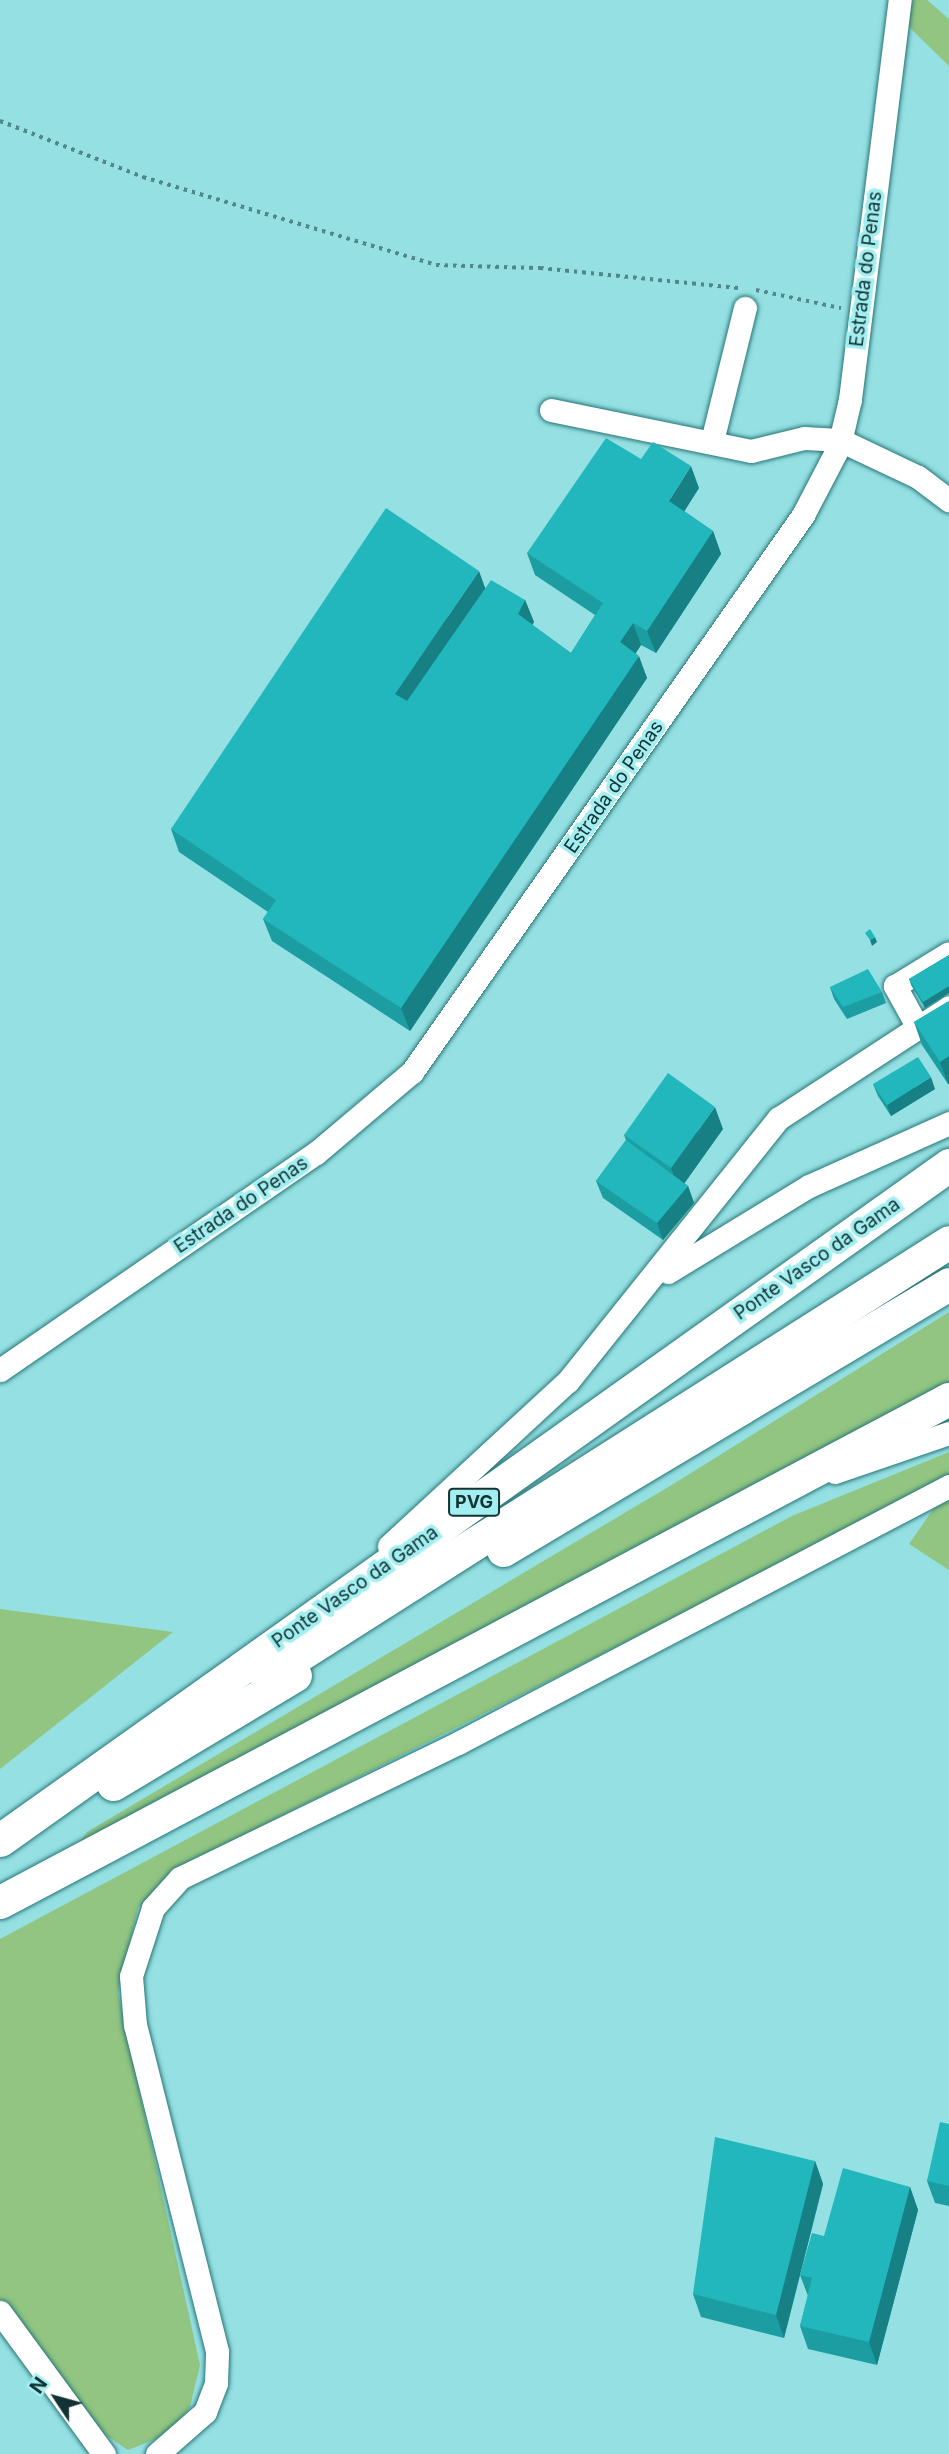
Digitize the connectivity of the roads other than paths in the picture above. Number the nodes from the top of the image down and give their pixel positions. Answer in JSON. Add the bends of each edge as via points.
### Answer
{"nodes":[{"id":1,"x":900,"y":0,"type":"edge"},
{"id":2,"x":746,"y":308,"type":"dead end"},
{"id":3,"x":551,"y":410,"type":"dead end"},
{"id":4,"x":840,"y":440,"type":"junction"},
{"id":5,"x":712,"y":441,"type":"junction"},
{"id":6,"x":949,"y":500,"type":"edge"},
{"id":7,"x":949,"y":953,"type":"edge"},
{"id":8,"x":949,"y":1007,"type":"edge"},
{"id":9,"x":918,"y":1026,"type":"junction"},
{"id":10,"x":949,"y":1123,"type":"edge"},
{"id":11,"x":949,"y":1165,"type":"edge"},
{"id":12,"x":949,"y":1241,"type":"edge"},
{"id":13,"x":655,"y":1270,"type":"junction"},
{"id":14,"x":949,"y":1284,"type":"edge"},
{"id":15,"x":0,"y":1370,"type":"edge"},
{"id":16,"x":949,"y":1399,"type":"edge"},
{"id":17,"x":949,"y":1433,"type":"edge"},
{"id":18,"x":949,"y":1486,"type":"edge"},
{"id":19,"x":778,"y":1489,"type":"junction"},
{"id":20,"x":274,"y":1645,"type":"junction"},
{"id":21,"x":0,"y":1839,"type":"edge"},
{"id":22,"x":0,"y":1849,"type":"edge"},
{"id":23,"x":0,"y":1902,"type":"edge"},
{"id":24,"x":0,"y":2312,"type":"edge"},
{"id":25,"x":104,"y":2454,"type":"edge"},
{"id":26,"x":157,"y":2454,"type":"edge"}],
"edges":[{"from":1,"to":4,"type":"street","name":"Estrada do Penas"},
{"from":2,"to":5,"type":"street"},
{"from":3,"to":5,"type":"street"},
{"from":4,"to":5,"type":"street","via":[[804,438],[751,451]]},
{"from":4,"to":6,"type":"street","via":[[918,477]]},
{"from":4,"to":15,"type":"street","name":"Estrada do Penas","via":[[803,515],[412,1072],[316,1153]]},
{"from":7,"to":9,"type":"street","via":[[895,986]]},
{"from":8,"to":9,"type":"street"},
{"from":9,"to":13,"type":"street","via":[[779,1118]]},
{"from":10,"to":13,"type":"street","via":[[808,1186]]},
{"from":11,"to":20,"type":"highway","name":"Ponte Vasco da Gama","number":"PVG"},
{"from":12,"to":22,"type":"highway","name":"Ponte Vasco da Gama","number":"PVG"},
{"from":13,"to":20,"type":"street","via":[[507,1442]]},
{"from":14,"to":22,"type":"highway","name":"Ponte Vasco da Gama","number":"PVG"},
{"from":16,"to":19,"type":"highway"},
{"from":17,"to":19,"type":"street"},
{"from":18,"to":26,"type":"street","via":[[458,1742],[180,1878],[153,1908],[131,1976],[135,2025],[217,2351],[216,2383],[205,2412]]},
{"from":19,"to":23,"type":"highway"},
{"from":20,"to":21,"type":"highway","name":"Ponte Vasco da Gama","number":"PVG"},
{"from":24,"to":25,"type":"street"}]}
